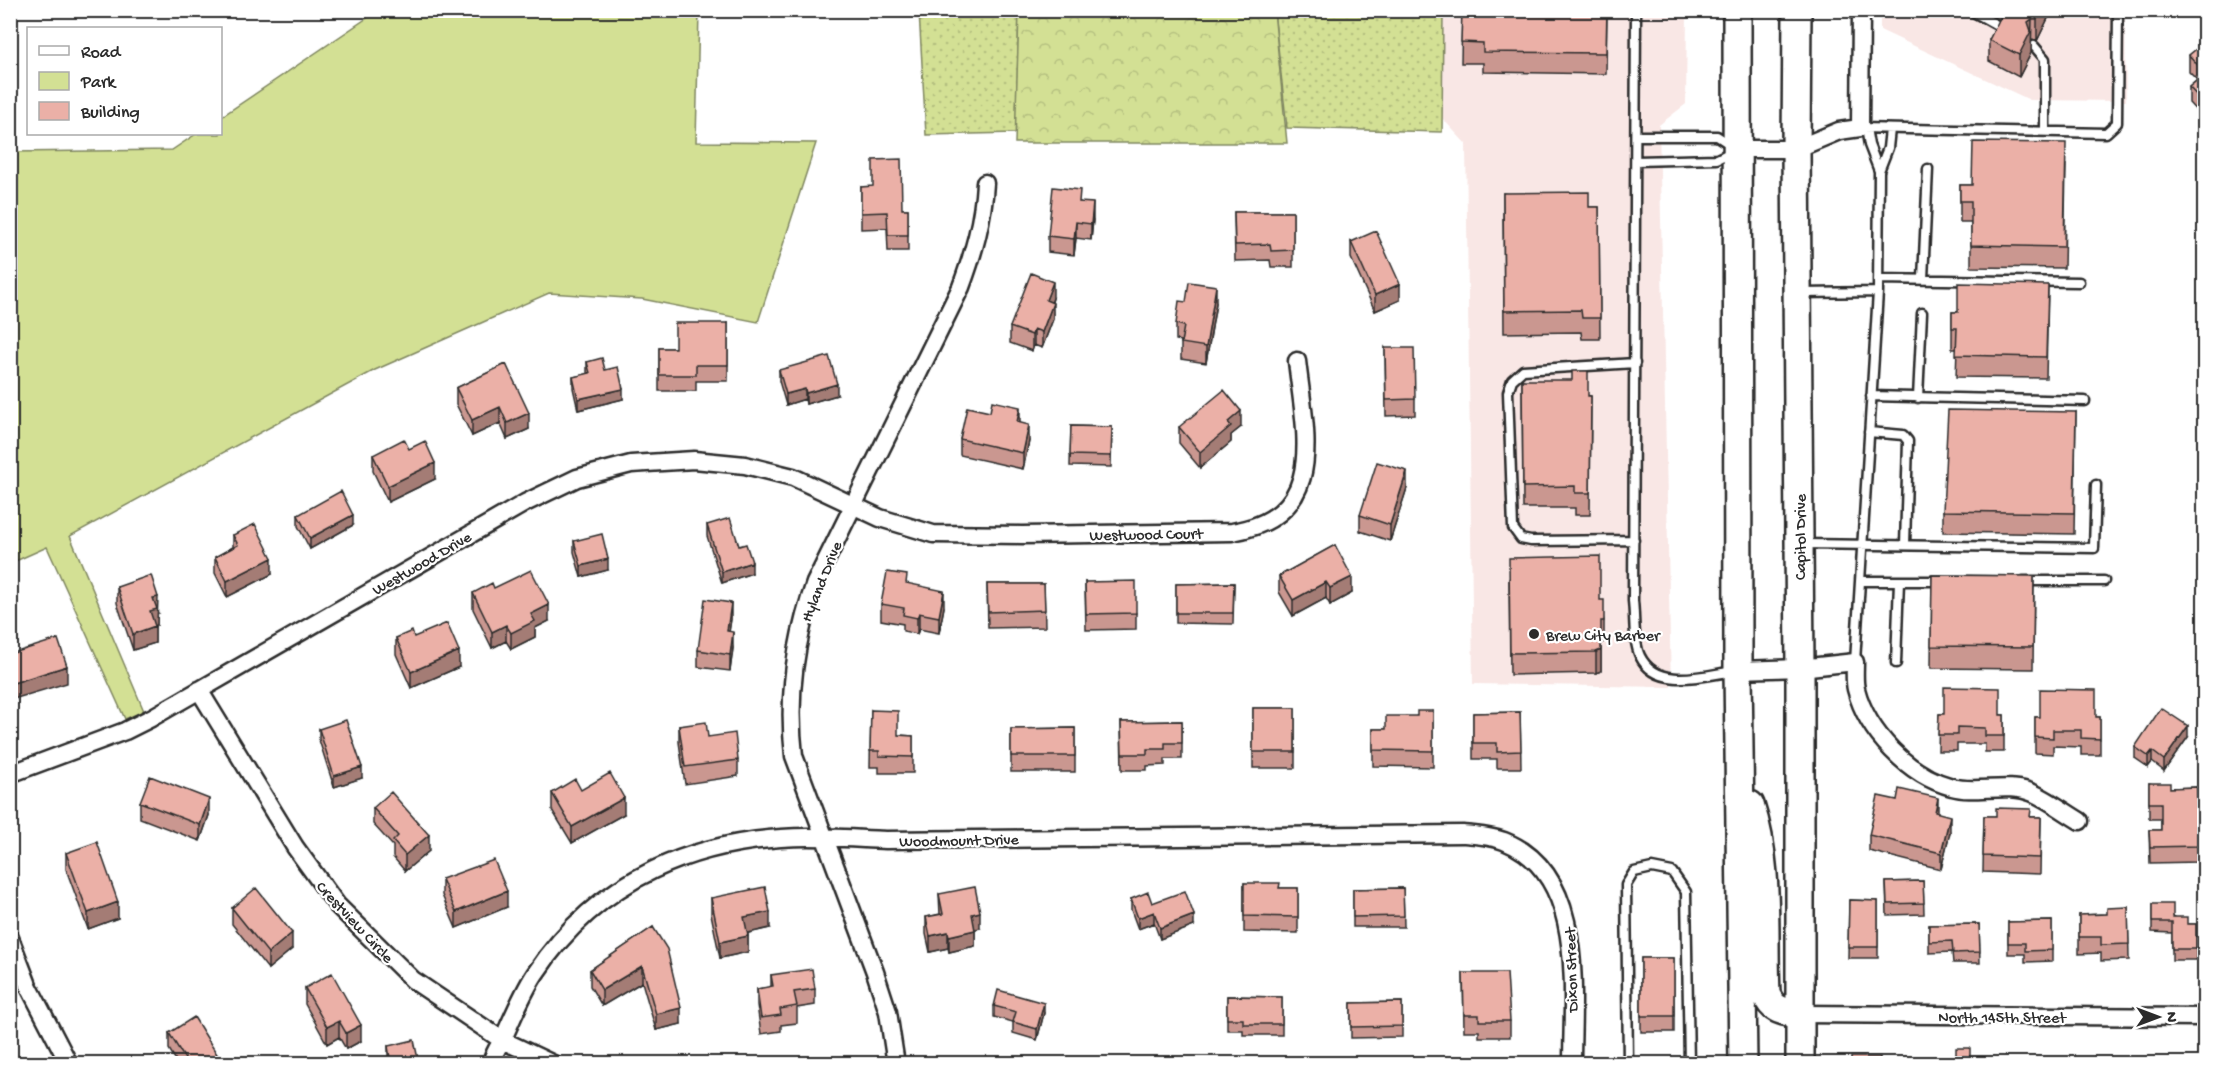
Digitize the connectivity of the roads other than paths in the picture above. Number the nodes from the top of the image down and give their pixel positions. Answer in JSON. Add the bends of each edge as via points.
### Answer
{"nodes":[{"id":1,"x":1636,"y":10,"type":"edge"},
{"id":2,"x":1737,"y":10,"type":"edge"},
{"id":3,"x":1797,"y":10,"type":"edge"},
{"id":4,"x":1861,"y":10,"type":"edge"},
{"id":5,"x":1970,"y":10,"type":"edge"},
{"id":6,"x":2118,"y":10,"type":"edge"},
{"id":7,"x":2004,"y":29,"type":"edge"},
{"id":8,"x":2034,"y":46,"type":"dead end"},
{"id":9,"x":1863,"y":128,"type":"junction"},
{"id":10,"x":1890,"y":129,"type":"junction"},
{"id":11,"x":2045,"y":131,"type":"junction"},
{"id":12,"x":1636,"y":136,"type":"junction"},
{"id":13,"x":1737,"y":149,"type":"junction"},
{"id":14,"x":1796,"y":149,"type":"junction"},
{"id":15,"x":1636,"y":161,"type":"junction"},
{"id":16,"x":1928,"y":169,"type":"dead end"},
{"id":17,"x":1879,"y":171,"type":"junction"},
{"id":18,"x":985,"y":183,"type":"dead end"},
{"id":19,"x":1878,"y":279,"type":"junction"},
{"id":20,"x":1923,"y":279,"type":"junction"},
{"id":21,"x":2079,"y":282,"type":"dead end"},
{"id":22,"x":1878,"y":292,"type":"junction"},
{"id":23,"x":1798,"y":293,"type":"junction"},
{"id":24,"x":1922,"y":313,"type":"dead end"},
{"id":25,"x":1297,"y":361,"type":"dead end"},
{"id":26,"x":1635,"y":363,"type":"junction"},
{"id":27,"x":1871,"y":396,"type":"junction"},
{"id":28,"x":1918,"y":398,"type":"junction"},
{"id":29,"x":2085,"y":401,"type":"dead end"},
{"id":30,"x":1869,"y":432,"type":"junction"},
{"id":31,"x":2096,"y":485,"type":"dead end"},
{"id":32,"x":853,"y":504,"type":"junction"},
{"id":33,"x":1634,"y":540,"type":"junction"},
{"id":34,"x":1799,"y":544,"type":"junction"},
{"id":35,"x":1862,"y":544,"type":"junction"},
{"id":36,"x":1905,"y":544,"type":"junction"},
{"id":37,"x":1860,"y":581,"type":"junction"},
{"id":38,"x":1899,"y":581,"type":"junction"},
{"id":39,"x":1956,"y":581,"type":"edge"},
{"id":40,"x":2013,"y":581,"type":"edge"},
{"id":41,"x":2103,"y":581,"type":"dead end"},
{"id":42,"x":1855,"y":662,"type":"junction"},
{"id":43,"x":1896,"y":663,"type":"dead end"},
{"id":44,"x":1800,"y":668,"type":"junction"},
{"id":45,"x":1738,"y":670,"type":"junction"},
{"id":46,"x":199,"y":690,"type":"junction"},
{"id":47,"x":10,"y":774,"type":"edge"},
{"id":48,"x":1740,"y":776,"type":"junction"},
{"id":49,"x":2080,"y":821,"type":"dead end"},
{"id":50,"x":825,"y":838,"type":"junction"},
{"id":51,"x":1525,"y":854,"type":"joint"},
{"id":52,"x":10,"y":938,"type":"edge"},
{"id":53,"x":1799,"y":1014,"type":"junction"},
{"id":54,"x":2205,"y":1017,"type":"edge"},
{"id":55,"x":502,"y":1040,"type":"junction"},
{"id":56,"x":69,"y":1064,"type":"edge"},
{"id":57,"x":491,"y":1064,"type":"edge"},
{"id":58,"x":553,"y":1064,"type":"edge"},
{"id":59,"x":896,"y":1064,"type":"edge"},
{"id":60,"x":1572,"y":1064,"type":"edge"},
{"id":61,"x":1628,"y":1064,"type":"edge"},
{"id":62,"x":1689,"y":1064,"type":"edge"},
{"id":63,"x":1743,"y":1064,"type":"edge"},
{"id":64,"x":1800,"y":1064,"type":"edge"}],
"edges":[{"from":1,"to":12,"type":"lane"},
{"from":2,"to":13,"type":"main road"},
{"from":3,"to":14,"type":"main road","name":"Capitol Drive"},
{"from":4,"to":9,"type":"street"},
{"from":5,"to":7,"type":"lane"},
{"from":6,"to":11,"type":"lane","via":[[2117,123],[2106,133]]},
{"from":8,"to":11,"type":"lane","via":[[2045,58]]},
{"from":9,"to":10,"type":"lane"},
{"from":9,"to":14,"type":"street","via":[[1839,131]]},
{"from":9,"to":17,"type":"lane"},
{"from":10,"to":11,"type":"lane"},
{"from":10,"to":17,"type":"lane"},
{"from":12,"to":13,"type":"lane","via":[[1717,136]]},
{"from":12,"to":15,"type":"lane"},
{"from":13,"to":14,"type":"street"},
{"from":13,"to":15,"type":"lane","via":[[1717,159]]},
{"from":13,"to":45,"type":"main road"},
{"from":14,"to":23,"type":"main road","name":"Capitol Drive"},
{"from":15,"to":26,"type":"lane"},
{"from":16,"to":20,"type":"lane"},
{"from":17,"to":19,"type":"lane"},
{"from":18,"to":32,"type":"street","name":"Hyland Drive","via":[[976,245],[961,287]]},
{"from":19,"to":20,"type":"lane"},
{"from":19,"to":22,"type":"lane"},
{"from":20,"to":21,"type":"lane"},
{"from":22,"to":23,"type":"lane"},
{"from":22,"to":27,"type":"lane"},
{"from":23,"to":34,"type":"main road","name":"Capitol Drive"},
{"from":24,"to":28,"type":"lane"},
{"from":25,"to":32,"type":"street","name":"Westwood Court","via":[[1305,436],[1301,482],[1285,510],[1253,528],[1220,532],[953,535],[908,528]]},
{"from":26,"to":33,"type":"lane"},
{"from":26,"to":33,"type":"lane","via":[[1523,370],[1512,380],[1508,392],[1513,528],[1521,539]]},
{"from":27,"to":28,"type":"lane"},
{"from":27,"to":30,"type":"lane"},
{"from":28,"to":29,"type":"lane"},
{"from":30,"to":35,"type":"lane"},
{"from":30,"to":36,"type":"lane","via":[[1903,435],[1908,441]]},
{"from":31,"to":36,"type":"lane","via":[[2094,548]]},
{"from":32,"to":46,"type":"street","name":"Westwood Drive","via":[[793,477],[745,465],[694,460],[631,464],[577,478],[525,503]]},
{"from":32,"to":50,"type":"street","name":"Hyland Drive","via":[[815,583],[794,661],[791,689],[794,756]]},
{"from":33,"to":45,"type":"lane","via":[[1639,656],[1650,669],[1665,677],[1688,678]]},
{"from":34,"to":35,"type":"lane"},
{"from":34,"to":44,"type":"main road","name":"Capitol Drive"},
{"from":35,"to":36,"type":"lane"},
{"from":35,"to":37,"type":"lane"},
{"from":37,"to":38,"type":"lane"},
{"from":37,"to":42,"type":"lane"},
{"from":38,"to":39,"type":"lane"},
{"from":38,"to":43,"type":"lane"},
{"from":40,"to":41,"type":"lane"},
{"from":42,"to":44,"type":"street"},
{"from":42,"to":49,"type":"street","via":[[1856,688],[1866,716],[1887,745],[1923,775],[1953,788],[1993,787],[2032,792]]},
{"from":44,"to":45,"type":"street"},
{"from":44,"to":53,"type":"main road","name":"Capitol Drive"},
{"from":45,"to":48,"type":"main road"},
{"from":46,"to":47,"type":"street","name":"Westwood Drive","via":[[125,731]]},
{"from":46,"to":55,"type":"street","name":"Crestview Circle","via":[[295,847],[337,905],[413,980]]},
{"from":48,"to":53,"type":"main road","via":[[1760,841],[1766,994],[1778,1011]]},
{"from":48,"to":63,"type":"main road"},
{"from":50,"to":51,"type":"street","name":"Woodmount Drive","via":[[1463,834],[1502,840]]},
{"from":50,"to":55,"type":"street","name":"Woodmount Drive","via":[[710,848],[688,854],[620,886],[559,940],[530,981]]},
{"from":50,"to":59,"type":"street","name":"Hyland Drive","via":[[885,1002]]},
{"from":51,"to":60,"type":"street","name":"Dixon Street","via":[[1559,894],[1567,920]]},
{"from":52,"to":56,"type":"street","via":[[28,985]]},
{"from":53,"to":54,"type":"street","name":"North 145th Street"},
{"from":53,"to":64,"type":"main road","name":"Capitol Drive"},
{"from":55,"to":57,"type":"street","name":"Woodmount Drive"},
{"from":55,"to":58,"type":"street","name":"Crestview Circle"},
{"from":61,"to":62,"type":"lane","via":[[1626,885],[1634,872],[1652,868],[1672,872],[1686,892]]}]}
